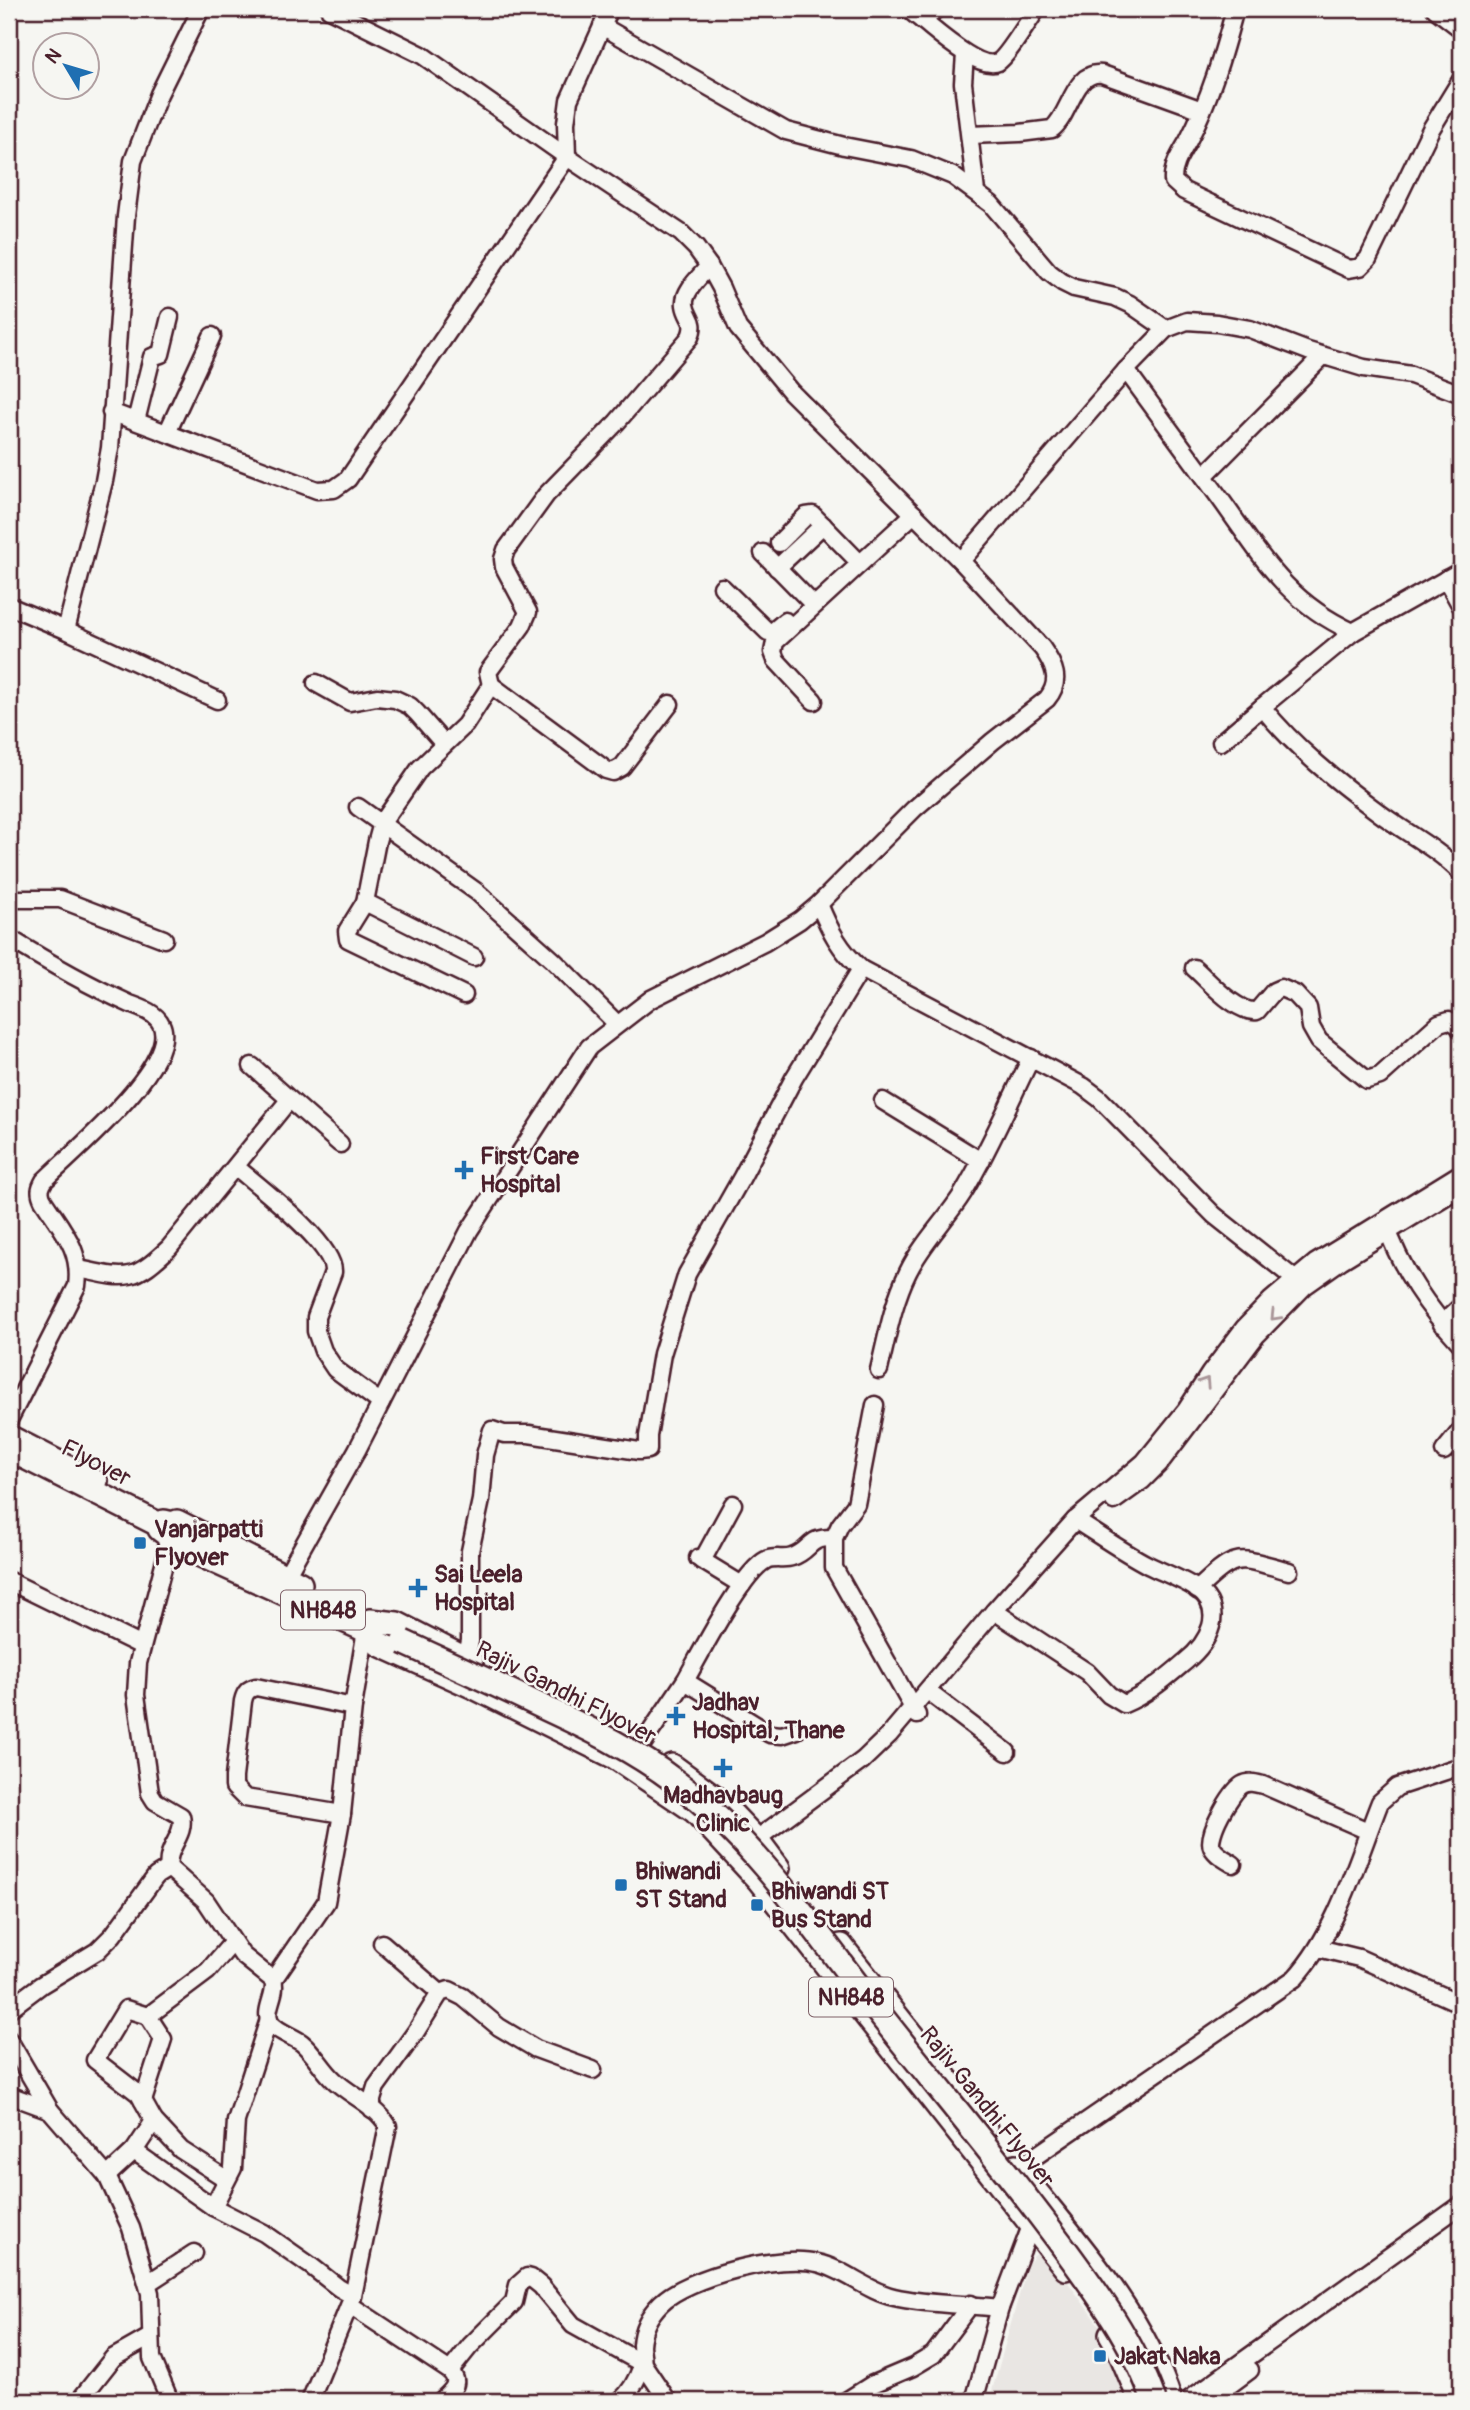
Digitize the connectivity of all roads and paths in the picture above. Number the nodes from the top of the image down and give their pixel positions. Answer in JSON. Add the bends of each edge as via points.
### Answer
{"nodes":[{"id":1,"x":201,"y":9,"type":"edge"},
{"id":2,"x":329,"y":9,"type":"edge"},
{"id":3,"x":610,"y":9,"type":"edge"},
{"id":4,"x":908,"y":9,"type":"edge"},
{"id":5,"x":936,"y":9,"type":"edge"},
{"id":6,"x":1037,"y":9,"type":"edge"},
{"id":7,"x":1235,"y":9,"type":"edge"},
{"id":8,"x":1435,"y":9,"type":"edge"},
{"id":9,"x":1458,"y":20,"type":"edge"},
{"id":10,"x":923,"y":21,"type":"junction"},
{"id":11,"x":602,"y":26,"type":"junction"},
{"id":12,"x":965,"y":54,"type":"junction"},
{"id":13,"x":1461,"y":80,"type":"edge"},
{"id":14,"x":1202,"y":110,"type":"junction"},
{"id":15,"x":970,"y":135,"type":"junction"},
{"id":16,"x":567,"y":157,"type":"junction"},
{"id":17,"x":976,"y":192,"type":"junction"},
{"id":18,"x":709,"y":266,"type":"junction"},
{"id":19,"x":170,"y":317,"type":"dead end"},
{"id":20,"x":1166,"y":329,"type":"junction"},
{"id":21,"x":212,"y":336,"type":"dead end"},
{"id":22,"x":1323,"y":356,"type":"junction"},
{"id":23,"x":1126,"y":370,"type":"junction"},
{"id":24,"x":1461,"y":394,"type":"edge"},
{"id":25,"x":111,"y":412,"type":"junction"},
{"id":26,"x":136,"y":421,"type":"junction"},
{"id":27,"x":167,"y":433,"type":"junction"},
{"id":28,"x":1204,"y":476,"type":"junction"},
{"id":29,"x":911,"y":511,"type":"junction"},
{"id":30,"x":823,"y":525,"type":"junction"},
{"id":31,"x":779,"y":543,"type":"dead end"},
{"id":32,"x":763,"y":553,"type":"dead end"},
{"id":33,"x":855,"y":558,"type":"junction"},
{"id":34,"x":961,"y":561,"type":"junction"},
{"id":35,"x":777,"y":568,"type":"junction"},
{"id":36,"x":1461,"y":570,"type":"edge"},
{"id":37,"x":1446,"y":579,"type":"junction"},
{"id":38,"x":722,"y":587,"type":"dead end"},
{"id":39,"x":809,"y":600,"type":"junction"},
{"id":40,"x":9,"y":606,"type":"edge"},
{"id":41,"x":1461,"y":606,"type":"edge"},
{"id":42,"x":66,"y":631,"type":"junction"},
{"id":43,"x":1353,"y":632,"type":"junction"},
{"id":44,"x":316,"y":682,"type":"dead end"},
{"id":45,"x":491,"y":685,"type":"junction"},
{"id":46,"x":217,"y":701,"type":"dead end"},
{"id":47,"x":814,"y":701,"type":"dead end"},
{"id":48,"x":670,"y":704,"type":"dead end"},
{"id":49,"x":1262,"y":707,"type":"junction"},
{"id":50,"x":1221,"y":741,"type":"dead end"},
{"id":51,"x":444,"y":744,"type":"junction"},
{"id":52,"x":358,"y":807,"type":"dead end"},
{"id":53,"x":382,"y":823,"type":"junction"},
{"id":54,"x":1461,"y":873,"type":"edge"},
{"id":55,"x":9,"y":900,"type":"edge"},
{"id":56,"x":365,"y":902,"type":"junction"},
{"id":57,"x":819,"y":904,"type":"junction"},
{"id":58,"x":9,"y":938,"type":"edge"},
{"id":59,"x":164,"y":939,"type":"dead end"},
{"id":60,"x":474,"y":957,"type":"dead end"},
{"id":61,"x":1194,"y":968,"type":"dead end"},
{"id":62,"x":862,"y":969,"type":"junction"},
{"id":63,"x":464,"y":995,"type":"dead end"},
{"id":64,"x":617,"y":1024,"type":"junction"},
{"id":65,"x":1461,"y":1030,"type":"edge"},
{"id":66,"x":1031,"y":1058,"type":"junction"},
{"id":67,"x":252,"y":1066,"type":"dead end"},
{"id":68,"x":289,"y":1100,"type":"junction"},
{"id":69,"x":883,"y":1101,"type":"dead end"},
{"id":70,"x":340,"y":1144,"type":"dead end"},
{"id":71,"x":981,"y":1160,"type":"junction"},
{"id":72,"x":236,"y":1167,"type":"junction"},
{"id":73,"x":1461,"y":1173,"type":"edge"},
{"id":74,"x":1461,"y":1187,"type":"edge"},
{"id":75,"x":1387,"y":1227,"type":"junction"},
{"id":76,"x":79,"y":1269,"type":"junction"},
{"id":77,"x":1299,"y":1283,"type":"junction"},
{"id":78,"x":1461,"y":1306,"type":"edge"},
{"id":79,"x":1442,"y":1324,"type":"junction"},
{"id":80,"x":1461,"y":1344,"type":"edge"},
{"id":81,"x":879,"y":1370,"type":"dead end"},
{"id":82,"x":381,"y":1403,"type":"junction"},
{"id":83,"x":875,"y":1405,"type":"dead end"},
{"id":84,"x":9,"y":1420,"type":"edge"},
{"id":85,"x":1461,"y":1430,"type":"edge"},
{"id":86,"x":9,"y":1435,"type":"edge"},
{"id":87,"x":9,"y":1449,"type":"edge"},
{"id":88,"x":1444,"y":1451,"type":"dead end"},
{"id":89,"x":9,"y":1459,"type":"edge"},
{"id":90,"x":733,"y":1504,"type":"dead end"},
{"id":91,"x":1079,"y":1523,"type":"junction"},
{"id":92,"x":166,"y":1530,"type":"junction"},
{"id":93,"x":834,"y":1538,"type":"junction"},
{"id":94,"x":1289,"y":1571,"type":"dead end"},
{"id":95,"x":9,"y":1581,"type":"edge"},
{"id":96,"x":282,"y":1583,"type":"junction"},
{"id":97,"x":742,"y":1585,"type":"junction"},
{"id":98,"x":1197,"y":1590,"type":"junction"},
{"id":99,"x":998,"y":1614,"type":"junction"},
{"id":100,"x":381,"y":1632,"type":"junction"},
{"id":101,"x":142,"y":1646,"type":"junction"},
{"id":102,"x":466,"y":1660,"type":"junction"},
{"id":103,"x":685,"y":1681,"type":"junction"},
{"id":104,"x":544,"y":1696,"type":"junction"},
{"id":105,"x":935,"y":1697,"type":"junction"},
{"id":106,"x":354,"y":1707,"type":"junction"},
{"id":107,"x":916,"y":1714,"type":"junction"},
{"id":108,"x":534,"y":1717,"type":"junction"},
{"id":109,"x":796,"y":1730,"type":"dead end"},
{"id":110,"x":641,"y":1746,"type":"junction"},
{"id":111,"x":1007,"y":1752,"type":"dead end"},
{"id":112,"x":1461,"y":1766,"type":"edge"},
{"id":113,"x":342,"y":1814,"type":"junction"},
{"id":114,"x":1368,"y":1831,"type":"junction"},
{"id":115,"x":752,"y":1854,"type":"junction"},
{"id":116,"x":1233,"y":1864,"type":"dead end"},
{"id":117,"x":169,"y":1868,"type":"junction"},
{"id":118,"x":232,"y":1943,"type":"junction"},
{"id":119,"x":382,"y":1943,"type":"dead end"},
{"id":120,"x":1318,"y":1948,"type":"junction"},
{"id":121,"x":273,"y":1980,"type":"junction"},
{"id":122,"x":440,"y":1993,"type":"junction"},
{"id":123,"x":1461,"y":2004,"type":"edge"},
{"id":124,"x":9,"y":2009,"type":"edge"},
{"id":125,"x":148,"y":2016,"type":"junction"},
{"id":126,"x":269,"y":2020,"type":"junction"},
{"id":127,"x":9,"y":2040,"type":"edge"},
{"id":128,"x":593,"y":2070,"type":"dead end"},
{"id":129,"x":9,"y":2095,"type":"edge"},
{"id":130,"x":143,"y":2101,"type":"junction"},
{"id":131,"x":372,"y":2109,"type":"junction"},
{"id":132,"x":50,"y":2110,"type":"junction"},
{"id":133,"x":154,"y":2121,"type":"junction"},
{"id":134,"x":134,"y":2151,"type":"junction"},
{"id":135,"x":1017,"y":2169,"type":"junction"},
{"id":136,"x":107,"y":2176,"type":"junction"},
{"id":137,"x":226,"y":2179,"type":"junction"},
{"id":138,"x":998,"y":2182,"type":"junction"},
{"id":139,"x":1042,"y":2199,"type":"junction"},
{"id":140,"x":213,"y":2207,"type":"junction"},
{"id":141,"x":1458,"y":2213,"type":"edge"},
{"id":142,"x":1031,"y":2224,"type":"junction"},
{"id":143,"x":194,"y":2253,"type":"dead end"},
{"id":144,"x":148,"y":2283,"type":"junction"},
{"id":145,"x":1357,"y":2286,"type":"junction"},
{"id":146,"x":351,"y":2301,"type":"junction"},
{"id":147,"x":971,"y":2304,"type":"junction"},
{"id":148,"x":1000,"y":2308,"type":"junction"},
{"id":149,"x":150,"y":2337,"type":"junction"},
{"id":150,"x":643,"y":2364,"type":"junction"},
{"id":151,"x":450,"y":2371,"type":"junction"},
{"id":152,"x":79,"y":2401,"type":"edge"},
{"id":153,"x":170,"y":2401,"type":"edge"},
{"id":154,"x":310,"y":2401,"type":"edge"},
{"id":155,"x":441,"y":2401,"type":"edge"},
{"id":156,"x":620,"y":2401,"type":"edge"},
{"id":157,"x":668,"y":2401,"type":"edge"},
{"id":158,"x":845,"y":2401,"type":"edge"},
{"id":159,"x":974,"y":2401,"type":"edge"},
{"id":160,"x":1142,"y":2401,"type":"edge"},
{"id":161,"x":1154,"y":2401,"type":"edge"},
{"id":162,"x":1170,"y":2401,"type":"edge"},
{"id":163,"x":1187,"y":2401,"type":"edge"},
{"id":164,"x":1208,"y":2401,"type":"edge"}],
"edges":[{"from":1,"to":25,"type":"street","via":[[159,94],[134,160]]},
{"from":2,"to":16,"type":"street","via":[[422,55]]},
{"from":3,"to":11,"type":"street"},
{"from":4,"to":10,"type":"street"},
{"from":5,"to":10,"type":"street"},
{"from":6,"to":12,"type":"street","via":[[999,61],[989,63]]},
{"from":7,"to":14,"type":"street","via":[[1220,67]]},
{"from":8,"to":9,"type":"street"},
{"from":10,"to":12,"type":"street"},
{"from":11,"to":16,"type":"street","via":[[569,100]]},
{"from":11,"to":17,"type":"street","via":[[786,131],[911,159],[953,176]]},
{"from":12,"to":15,"type":"street"},
{"from":13,"to":14,"type":"street","via":[[1431,128],[1368,259],[1349,269],[1177,186],[1174,167]]},
{"from":14,"to":15,"type":"street","via":[[1093,73],[1079,85],[1052,129]]},
{"from":15,"to":17,"type":"street"},
{"from":16,"to":18,"type":"street","via":[[681,233]]},
{"from":16,"to":27,"type":"street","via":[[348,480],[334,489],[317,490]]},
{"from":17,"to":20,"type":"street","via":[[1006,220],[1048,272],[1074,288],[1130,304]]},
{"from":18,"to":29,"type":"street","via":[[738,328],[791,392]]},
{"from":18,"to":45,"type":"street","via":[[685,301],[693,323],[690,337],[546,495],[506,550],[504,567],[528,612],[523,626],[488,672]]},
{"from":19,"to":26,"type":"street","via":[[160,354],[152,357]]},
{"from":20,"to":22,"type":"street","via":[[1186,321],[1228,325]]},
{"from":20,"to":23,"type":"street"},
{"from":21,"to":27,"type":"street"},
{"from":22,"to":24,"type":"street","via":[[1411,375]]},
{"from":22,"to":28,"type":"street"},
{"from":23,"to":28,"type":"street"},
{"from":23,"to":34,"type":"street"},
{"from":25,"to":26,"type":"street"},
{"from":25,"to":42,"type":"street","via":[[104,481]]},
{"from":26,"to":27,"type":"street"},
{"from":28,"to":43,"type":"street","via":[[1276,576],[1308,607]]},
{"from":29,"to":33,"type":"street"},
{"from":29,"to":34,"type":"street"},
{"from":29,"to":47,"type":"street","via":[[775,642],[776,660]]},
{"from":30,"to":31,"type":"street","via":[[809,514]]},
{"from":30,"to":33,"type":"street"},
{"from":30,"to":35,"type":"street"},
{"from":32,"to":35,"type":"street"},
{"from":33,"to":39,"type":"street"},
{"from":34,"to":57,"type":"street","via":[[1042,648],[1052,663],[1054,690],[914,809]]},
{"from":35,"to":39,"type":"street"},
{"from":36,"to":37,"type":"street"},
{"from":37,"to":41,"type":"street"},
{"from":37,"to":43,"type":"street"},
{"from":38,"to":39,"type":"street","via":[[768,632]]},
{"from":40,"to":42,"type":"street"},
{"from":42,"to":46,"type":"street"},
{"from":43,"to":49,"type":"street"},
{"from":44,"to":51,"type":"street","via":[[350,702],[395,699],[417,712]]},
{"from":45,"to":48,"type":"street","via":[[613,772],[622,767]]},
{"from":45,"to":51,"type":"street","via":[[466,725]]},
{"from":49,"to":50,"type":"street"},
{"from":49,"to":54,"type":"street","via":[[1302,751]]},
{"from":51,"to":53,"type":"street","via":[[420,768]]},
{"from":52,"to":53,"type":"street"},
{"from":53,"to":56,"type":"street"},
{"from":53,"to":64,"type":"street","via":[[477,892]]},
{"from":55,"to":59,"type":"street","via":[[60,899]]},
{"from":56,"to":60,"type":"street"},
{"from":56,"to":63,"type":"street","via":[[347,931],[348,939]]},
{"from":57,"to":62,"type":"street","via":[[839,946]]},
{"from":57,"to":64,"type":"street","via":[[765,942],[651,999]]},
{"from":58,"to":76,"type":"street","via":[[68,975],[145,1010],[161,1024],[162,1046],[144,1080],[41,1187],[40,1194],[73,1248]]},
{"from":61,"to":65,"type":"street","via":[[1234,1004],[1251,1012],[1281,988],[1295,994],[1308,1008],[1319,1041],[1367,1080],[1380,1076],[1439,1023],[1449,1020]]},
{"from":62,"to":66,"type":"street"},
{"from":62,"to":102,"type":"street","via":[[794,1078],[687,1274],[662,1354],[648,1450],[492,1430],[470,1551]]},
{"from":64,"to":82,"type":"street","via":[[589,1047],[469,1231]]},
{"from":66,"to":71,"type":"street"},
{"from":66,"to":77,"type":"street","via":[[1099,1098],[1214,1214]]},
{"from":67,"to":68,"type":"street"},
{"from":68,"to":70,"type":"street"},
{"from":68,"to":72,"type":"street"},
{"from":69,"to":71,"type":"street"},
{"from":71,"to":81,"type":"street","via":[[908,1272]]},
{"from":72,"to":76,"type":"street","via":[[147,1268],[126,1278]]},
{"from":72,"to":82,"type":"street","via":[[330,1256],[334,1272],[316,1317],[316,1331],[335,1369]]},
{"from":73,"to":75,"type":"street"},
{"from":74,"to":75,"type":"street"},
{"from":75,"to":77,"type":"street","via":[[1315,1263]]},
{"from":75,"to":79,"type":"street","via":[[1405,1272]]},
{"from":76,"to":84,"type":"street","via":[[72,1299]]},
{"from":77,"to":91,"type":"street","via":[[1242,1343],[1144,1462]]},
{"from":78,"to":79,"type":"street"},
{"from":79,"to":80,"type":"street"},
{"from":82,"to":96,"type":"street"},
{"from":83,"to":93,"type":"street","via":[[856,1504]]},
{"from":85,"to":88,"type":"street"},
{"from":86,"to":92,"type":"main road"},
{"from":87,"to":92,"type":"highway","name":"Flyover","number":"NH848"},
{"from":89,"to":92,"type":"main road"},
{"from":90,"to":97,"type":"street","via":[[700,1560]]},
{"from":91,"to":98,"type":"street"},
{"from":91,"to":99,"type":"street"},
{"from":92,"to":96,"type":"highway","number":"NH848"},
{"from":92,"to":101,"type":"street"},
{"from":93,"to":97,"type":"street","via":[[818,1538],[790,1558],[764,1560]]},
{"from":93,"to":107,"type":"street","via":[[834,1568],[839,1580]]},
{"from":94,"to":98,"type":"street","via":[[1249,1560],[1233,1561]]},
{"from":95,"to":101,"type":"street"},
{"from":96,"to":100,"type":"highway","number":"NH848"},
{"from":97,"to":103,"type":"street"},
{"from":98,"to":99,"type":"street","via":[[1210,1604],[1212,1618],[1205,1643],[1168,1676],[1124,1704],[1087,1672]]},
{"from":99,"to":105,"type":"street"},
{"from":99,"to":107,"type":"street"},
{"from":100,"to":102,"type":"highway","number":"NH848","via":[[397,1624]]},
{"from":100,"to":106,"type":"street"},
{"from":100,"to":108,"type":"highway","number":"NH848","via":[[379,1644]]},
{"from":100,"to":161,"type":"highway","name":"Rajiv Gandhi Flyover","bridge":true,"via":[[605,1737],[708,1807],[775,1881],[1021,2189],[1128,2342]]},
{"from":101,"to":117,"type":"street","via":[[136,1695],[150,1793],[181,1816],[183,1824]]},
{"from":102,"to":104,"type":"highway","number":"NH848"},
{"from":103,"to":109,"type":"street","via":[[770,1734]]},
{"from":103,"to":110,"type":"street"},
{"from":104,"to":108,"type":"street"},
{"from":104,"to":110,"type":"highway","number":"NH848"},
{"from":105,"to":107,"type":"street"},
{"from":105,"to":111,"type":"street"},
{"from":106,"to":113,"type":"street"},
{"from":106,"to":113,"type":"street","via":[[250,1689],[244,1694],[234,1777],[234,1787],[244,1798]]},
{"from":107,"to":115,"type":"street"},
{"from":108,"to":115,"type":"highway","number":"NH848","via":[[615,1757]]},
{"from":110,"to":115,"type":"highway","number":"NH848","via":[[717,1799]]},
{"from":112,"to":114,"type":"street","via":[[1397,1787],[1380,1802]]},
{"from":113,"to":121,"type":"street","via":[[326,1902]]},
{"from":114,"to":116,"type":"street","via":[[1263,1785],[1246,1783],[1234,1793],[1210,1839],[1215,1852]]},
{"from":114,"to":120,"type":"street"},
{"from":115,"to":135,"type":"highway","number":"NH848"},
{"from":115,"to":138,"type":"highway","number":"NH848"},
{"from":117,"to":118,"type":"street","via":[[206,1901]]},
{"from":117,"to":124,"type":"street","via":[[156,1876],[97,1951]]},
{"from":118,"to":121,"type":"street"},
{"from":118,"to":125,"type":"street","via":[[208,1971]]},
{"from":119,"to":122,"type":"street"},
{"from":120,"to":123,"type":"street","via":[[1359,1958]]},
{"from":120,"to":135,"type":"street","via":[[1295,1978]]},
{"from":121,"to":126,"type":"street"},
{"from":122,"to":128,"type":"street","via":[[456,1992],[525,2043]]},
{"from":122,"to":131,"type":"street","via":[[376,2087]]},
{"from":125,"to":130,"type":"street","via":[[163,2039]]},
{"from":125,"to":130,"type":"street","via":[[126,2009],[95,2060]]},
{"from":126,"to":131,"type":"street","via":[[302,2043],[334,2080]]},
{"from":126,"to":137,"type":"street","via":[[236,2121],[235,2158]]},
{"from":127,"to":132,"type":"street"},
{"from":129,"to":132,"type":"street"},
{"from":130,"to":133,"type":"street"},
{"from":131,"to":146,"type":"street","via":[[388,2126],[387,2138]]},
{"from":132,"to":136,"type":"street"},
{"from":133,"to":134,"type":"street"},
{"from":133,"to":137,"type":"street","via":[[181,2150]]},
{"from":134,"to":136,"type":"street"},
{"from":134,"to":140,"type":"street"},
{"from":135,"to":138,"type":"street"},
{"from":135,"to":139,"type":"highway","number":"NH848"},
{"from":136,"to":144,"type":"street","via":[[131,2228]]},
{"from":137,"to":140,"type":"street"},
{"from":138,"to":142,"type":"highway","number":"NH848"},
{"from":139,"to":142,"type":"street"},
{"from":139,"to":162,"type":"highway","number":"NH848","via":[[1134,2321]]},
{"from":140,"to":146,"type":"street","via":[[264,2233],[312,2266]]},
{"from":141,"to":145,"type":"street"},
{"from":142,"to":148,"type":"street"},
{"from":142,"to":160,"type":"highway","number":"NH848","via":[[1117,2344]]},
{"from":143,"to":144,"type":"street"},
{"from":144,"to":149,"type":"street"},
{"from":145,"to":163,"type":"street"},
{"from":145,"to":164,"type":"street"},
{"from":146,"to":151,"type":"street"},
{"from":146,"to":154,"type":"street"},
{"from":147,"to":148,"type":"street"},
{"from":147,"to":150,"type":"street","via":[[892,2297],[817,2262],[781,2260],[693,2283],[665,2299],[644,2328]]},
{"from":147,"to":158,"type":"street","via":[[933,2355]]},
{"from":148,"to":159,"type":"street"},
{"from":149,"to":152,"type":"street","via":[[113,2358]]},
{"from":149,"to":153,"type":"street","via":[[152,2358]]},
{"from":150,"to":151,"type":"street","via":[[573,2325],[541,2286],[527,2277],[516,2288],[514,2302]]},
{"from":150,"to":156,"type":"street","via":[[631,2392]]},
{"from":150,"to":157,"type":"street"},
{"from":151,"to":155,"type":"street","via":[[457,2382]]}]}
